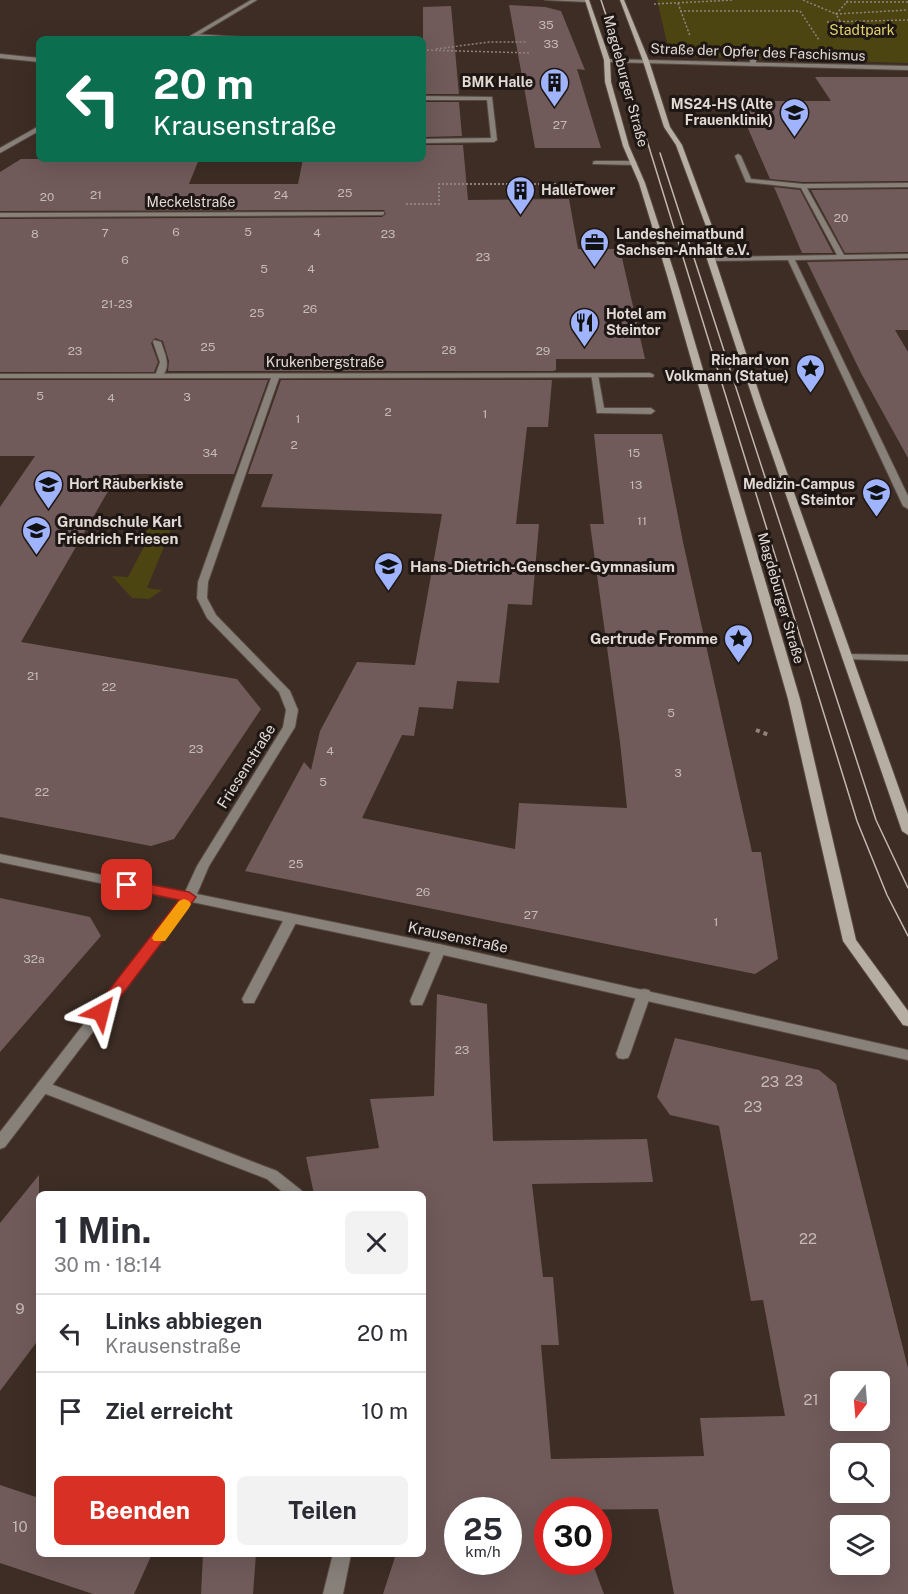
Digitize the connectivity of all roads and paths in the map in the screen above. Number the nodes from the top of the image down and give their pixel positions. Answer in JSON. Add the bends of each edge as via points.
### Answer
{"nodes":[{"id":1,"x":255,"y":0,"type":"edge"},
{"id":2,"x":546,"y":0,"type":"edge"},
{"id":3,"x":622,"y":0,"type":"edge"},
{"id":4,"x":734,"y":0,"type":"edge"},
{"id":5,"x":803,"y":0,"type":"edge"},
{"id":6,"x":853,"y":0,"type":"edge"},
{"id":7,"x":894,"y":0,"type":"edge"},
{"id":8,"x":587,"y":1,"type":"edge"},
{"id":9,"x":698,"y":1,"type":"edge"},
{"id":10,"x":846,"y":2,"type":"junction"},
{"id":11,"x":908,"y":2,"type":"edge"},
{"id":12,"x":678,"y":3,"type":"junction"},
{"id":13,"x":652,"y":4,"type":"dead end"},
{"id":14,"x":908,"y":10,"type":"edge"},
{"id":15,"x":680,"y":11,"type":"junction"},
{"id":16,"x":836,"y":14,"type":"junction"},
{"id":17,"x":908,"y":20,"type":"edge"},
{"id":18,"x":840,"y":21,"type":"junction"},
{"id":19,"x":828,"y":22,"type":"dead end"},
{"id":20,"x":194,"y":36,"type":"edge"},
{"id":21,"x":528,"y":42,"type":"dead end"},
{"id":22,"x":692,"y":43,"type":"dead end"},
{"id":23,"x":821,"y":43,"type":"dead end"},
{"id":24,"x":429,"y":50,"type":"joint"},
{"id":25,"x":531,"y":53,"type":"dead end"},
{"id":26,"x":753,"y":54,"type":"dead end"},
{"id":27,"x":0,"y":56,"type":"edge"},
{"id":28,"x":36,"y":60,"type":"edge"},
{"id":29,"x":607,"y":60,"type":"junction"},
{"id":30,"x":646,"y":61,"type":"junction"},
{"id":31,"x":753,"y":64,"type":"junction"},
{"id":32,"x":908,"y":68,"type":"edge"},
{"id":33,"x":426,"y":98,"type":"edge"},
{"id":34,"x":36,"y":130,"type":"edge"},
{"id":35,"x":426,"y":141,"type":"edge"},
{"id":36,"x":0,"y":151,"type":"edge"},
{"id":37,"x":738,"y":156,"type":"dead end"},
{"id":38,"x":595,"y":163,"type":"dead end"},
{"id":39,"x":634,"y":163,"type":"junction"},
{"id":40,"x":576,"y":184,"type":"dead end"},
{"id":41,"x":908,"y":185,"type":"edge"},
{"id":42,"x":803,"y":186,"type":"junction"},
{"id":43,"x":382,"y":213,"type":"joint"},
{"id":44,"x":0,"y":214,"type":"edge"},
{"id":45,"x":841,"y":256,"type":"junction"},
{"id":46,"x":908,"y":256,"type":"edge"},
{"id":47,"x":791,"y":258,"type":"junction"},
{"id":48,"x":711,"y":259,"type":"junction"},
{"id":49,"x":157,"y":342,"type":"dead end"},
{"id":50,"x":594,"y":375,"type":"junction"},
{"id":51,"x":650,"y":375,"type":"dead end"},
{"id":52,"x":0,"y":376,"type":"edge"},
{"id":53,"x":159,"y":376,"type":"junction"},
{"id":54,"x":276,"y":376,"type":"junction"},
{"id":55,"x":651,"y":411,"type":"dead end"},
{"id":56,"x":908,"y":506,"type":"edge"},
{"id":57,"x":847,"y":657,"type":"junction"},
{"id":58,"x":908,"y":658,"type":"edge"},
{"id":59,"x":908,"y":831,"type":"edge"},
{"id":60,"x":0,"y":858,"type":"edge"},
{"id":61,"x":189,"y":897,"type":"junction"},
{"id":62,"x":291,"y":919,"type":"junction"},
{"id":63,"x":439,"y":949,"type":"junction"},
{"id":64,"x":644,"y":994,"type":"junction"},
{"id":65,"x":249,"y":999,"type":"dead end"},
{"id":66,"x":417,"y":1001,"type":"dead end"},
{"id":67,"x":908,"y":1021,"type":"edge"},
{"id":68,"x":623,"y":1054,"type":"dead end"},
{"id":69,"x":908,"y":1055,"type":"edge"},
{"id":70,"x":43,"y":1087,"type":"junction"},
{"id":71,"x":0,"y":1143,"type":"edge"},
{"id":72,"x":292,"y":1191,"type":"edge"},
{"id":73,"x":341,"y":1557,"type":"edge"},
{"id":74,"x":333,"y":1594,"type":"edge"}],
"edges":[{"from":1,"to":20,"type":"street"},
{"from":2,"to":8,"type":"street"},
{"from":3,"to":30,"type":"street","name":"Magdeburger Straße"},
{"from":4,"to":9,"type":"path"},
{"from":5,"to":16,"type":"path"},
{"from":6,"to":10,"type":"path"},
{"from":7,"to":10,"type":"path"},
{"from":7,"to":11,"type":"path"},
{"from":8,"to":29,"type":"street","name":"Magdeburger Straße"},
{"from":9,"to":12,"type":"path"},
{"from":10,"to":16,"type":"path"},
{"from":12,"to":13,"type":"path"},
{"from":12,"to":15,"type":"path"},
{"from":14,"to":16,"type":"path"},
{"from":15,"to":22,"type":"path"},
{"from":15,"to":23,"type":"path","via":[[800,11]]},
{"from":16,"to":18,"type":"path"},
{"from":17,"to":18,"type":"path"},
{"from":18,"to":19,"type":"path"},
{"from":21,"to":24,"type":"path","via":[[489,42]]},
{"from":24,"to":25,"type":"path"},
{"from":26,"to":31,"type":"street"},
{"from":27,"to":28,"type":"street"},
{"from":29,"to":30,"type":"street","name":"Straße der Opfer des Faschismus"},
{"from":29,"to":39,"type":"street","name":"Magdeburger Straße","via":[[608,82]]},
{"from":30,"to":31,"type":"street","name":"Straße der Opfer des Faschismus"},
{"from":30,"to":48,"type":"street","name":"Magdeburger Straße","via":[[667,127],[679,145],[710,229]]},
{"from":31,"to":32,"type":"street","name":"Straße der Opfer des Faschismus"},
{"from":33,"to":35,"type":"street","via":[[490,98],[494,140]]},
{"from":34,"to":36,"type":"street"},
{"from":37,"to":42,"type":"street","via":[[748,181]]},
{"from":38,"to":39,"type":"street"},
{"from":39,"to":67,"type":"street","name":"Magdeburger Straße","via":[[671,275],[794,699],[850,941]]},
{"from":40,"to":43,"type":"path","via":[[439,184],[439,204],[383,204]]},
{"from":41,"to":42,"type":"street"},
{"from":42,"to":45,"type":"street"},
{"from":43,"to":44,"type":"street","name":"Meckelstraße"},
{"from":45,"to":46,"type":"street"},
{"from":45,"to":47,"type":"street"},
{"from":47,"to":48,"type":"street"},
{"from":47,"to":56,"type":"street"},
{"from":48,"to":57,"type":"street","name":"Magdeburger Straße"},
{"from":49,"to":53,"type":"street","via":[[164,362]]},
{"from":50,"to":51,"type":"street","name":"Krukenbergstraße"},
{"from":50,"to":54,"type":"street","name":"Krukenbergstraße"},
{"from":50,"to":55,"type":"street","via":[[600,411]]},
{"from":52,"to":53,"type":"street","name":"Krukenbergstraße"},
{"from":53,"to":54,"type":"street","name":"Krukenbergstraße"},
{"from":54,"to":61,"type":"street","name":"Friesenstraße","via":[[203,582],[202,598],[211,616],[284,691],[292,710],[289,727]]},
{"from":57,"to":58,"type":"street"},
{"from":57,"to":59,"type":"street","name":"Magdeburger Straße"},
{"from":60,"to":61,"type":"street","name":"Krausenstraße"},
{"from":61,"to":62,"type":"street","name":"Krausenstraße"},
{"from":61,"to":70,"type":"street","name":"Friesenstraße"},
{"from":62,"to":63,"type":"street","name":"Krausenstraße"},
{"from":62,"to":65,"type":"street"},
{"from":63,"to":64,"type":"street","name":"Krausenstraße"},
{"from":63,"to":66,"type":"street"},
{"from":64,"to":68,"type":"street"},
{"from":64,"to":69,"type":"street","name":"Krausenstraße"},
{"from":70,"to":71,"type":"street","name":"Friesenstraße"},
{"from":70,"to":72,"type":"street","via":[[272,1175]]},
{"from":73,"to":74,"type":"street"}]}
